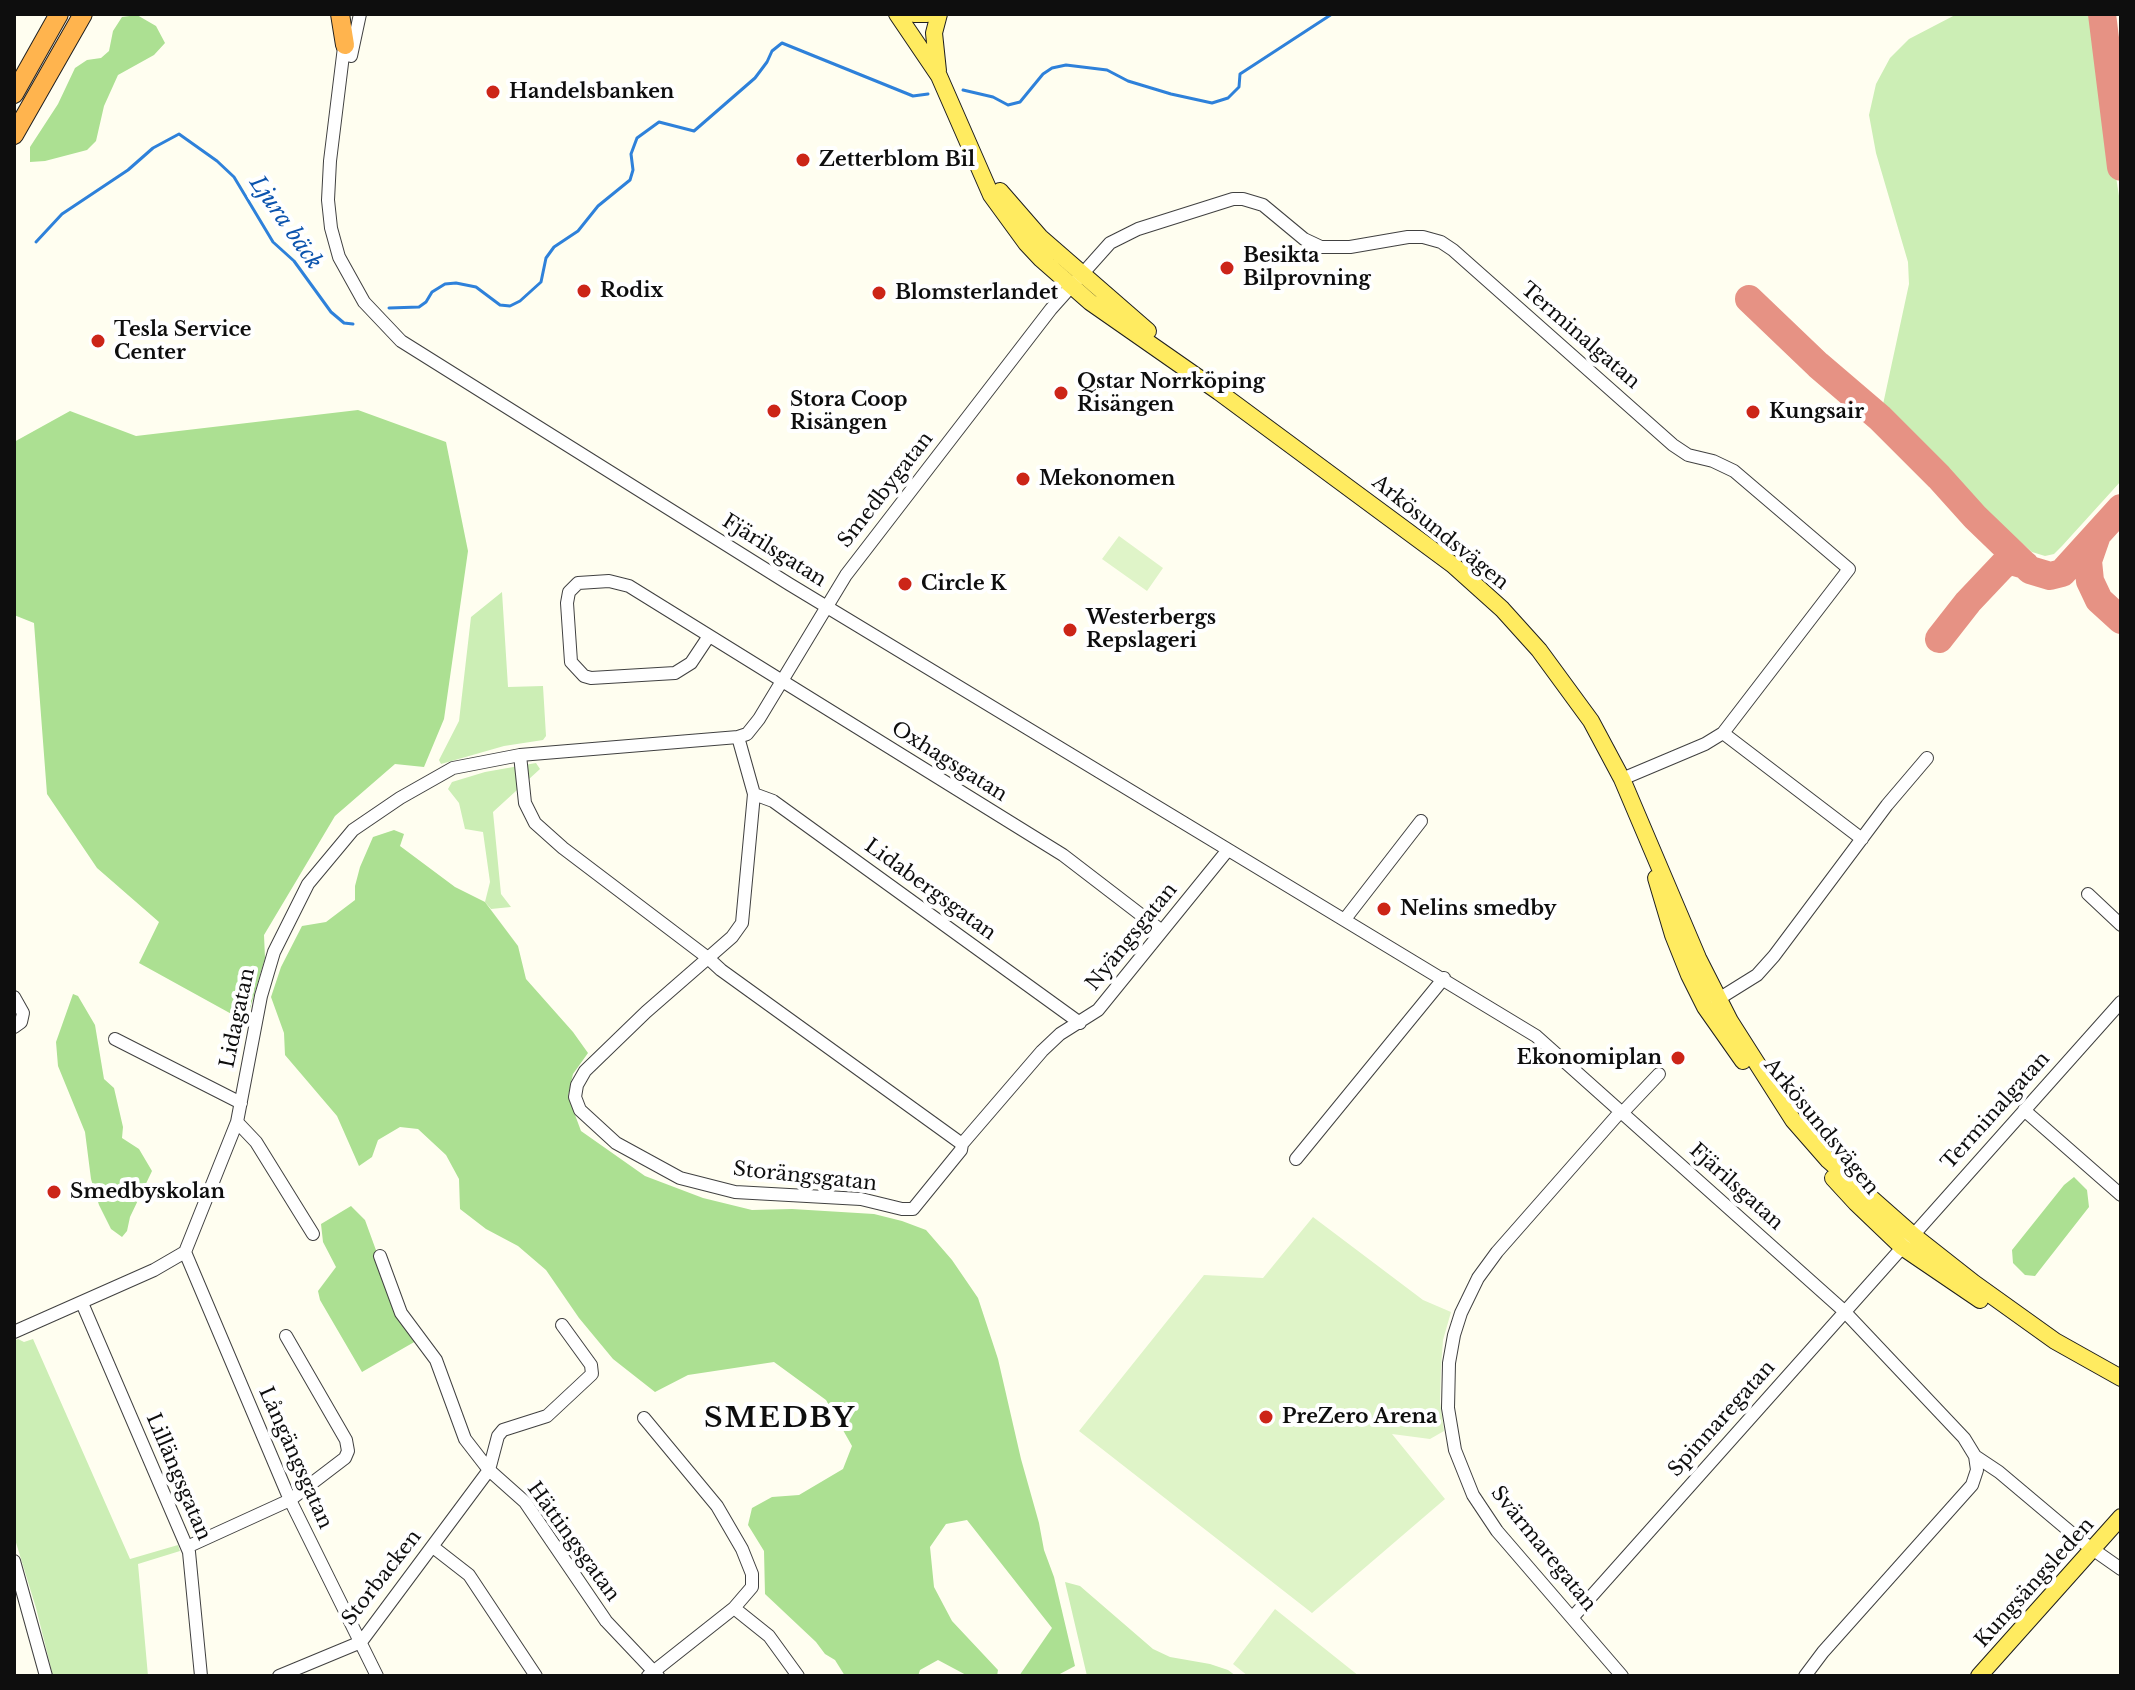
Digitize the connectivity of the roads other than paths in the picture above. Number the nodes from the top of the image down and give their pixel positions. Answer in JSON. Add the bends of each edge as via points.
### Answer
{"nodes":[{"id":1,"x":59,"y":14,"type":"edge"},
{"id":2,"x":83,"y":14,"type":"edge"},
{"id":3,"x":340,"y":14,"type":"edge"},
{"id":4,"x":349,"y":14,"type":"edge"},
{"id":5,"x":360,"y":14,"type":"edge"},
{"id":6,"x":927,"y":14,"type":"edge"},
{"id":7,"x":939,"y":14,"type":"edge"},
{"id":8,"x":900,"y":15,"type":"edge"},
{"id":9,"x":345,"y":45,"type":"junction"},
{"id":10,"x":939,"y":76,"type":"junction"},
{"id":11,"x":14,"y":94,"type":"edge"},
{"id":12,"x":338,"y":114,"type":"junction"},
{"id":13,"x":14,"y":135,"type":"edge"},
{"id":14,"x":1074,"y":280,"type":"junction"},
{"id":15,"x":826,"y":606,"type":"junction"},
{"id":16,"x":709,"y":636,"type":"junction"},
{"id":17,"x":781,"y":682,"type":"junction"},
{"id":18,"x":1723,"y":733,"type":"junction"},
{"id":19,"x":738,"y":737,"type":"junction"},
{"id":20,"x":520,"y":755,"type":"junction"},
{"id":21,"x":1927,"y":758,"type":"dead end"},
{"id":22,"x":1622,"y":779,"type":"junction"},
{"id":23,"x":754,"y":794,"type":"junction"},
{"id":24,"x":1421,"y":821,"type":"dead end"},
{"id":25,"x":1862,"y":839,"type":"junction"},
{"id":26,"x":1227,"y":851,"type":"junction"},
{"id":27,"x":2088,"y":894,"type":"dead end"},
{"id":28,"x":1345,"y":919,"type":"junction"},
{"id":29,"x":2121,"y":925,"type":"edge"},
{"id":30,"x":1162,"y":931,"type":"junction"},
{"id":31,"x":708,"y":958,"type":"junction"},
{"id":32,"x":1444,"y":978,"type":"junction"},
{"id":33,"x":14,"y":997,"type":"edge"},
{"id":34,"x":2121,"y":1002,"type":"edge"},
{"id":35,"x":1712,"y":1003,"type":"junction"},
{"id":36,"x":1080,"y":1023,"type":"junction"},
{"id":37,"x":14,"y":1027,"type":"edge"},
{"id":38,"x":115,"y":1039,"type":"dead end"},
{"id":39,"x":1659,"y":1074,"type":"dead end"},
{"id":40,"x":241,"y":1103,"type":"junction"},
{"id":41,"x":2024,"y":1110,"type":"junction"},
{"id":42,"x":1622,"y":1112,"type":"junction"},
{"id":43,"x":237,"y":1122,"type":"junction"},
{"id":44,"x":962,"y":1144,"type":"junction"},
{"id":45,"x":1296,"y":1159,"type":"dead end"},
{"id":46,"x":2121,"y":1195,"type":"edge"},
{"id":47,"x":313,"y":1234,"type":"dead end"},
{"id":48,"x":1908,"y":1241,"type":"junction"},
{"id":49,"x":185,"y":1252,"type":"junction"},
{"id":50,"x":380,"y":1256,"type":"dead end"},
{"id":51,"x":82,"y":1303,"type":"junction"},
{"id":52,"x":1844,"y":1311,"type":"junction"},
{"id":53,"x":562,"y":1325,"type":"dead end"},
{"id":54,"x":14,"y":1332,"type":"edge"},
{"id":55,"x":286,"y":1336,"type":"dead end"},
{"id":56,"x":2121,"y":1378,"type":"edge"},
{"id":57,"x":2121,"y":1390,"type":"edge"},
{"id":58,"x":644,"y":1418,"type":"dead end"},
{"id":59,"x":1975,"y":1456,"type":"junction"},
{"id":60,"x":489,"y":1470,"type":"junction"},
{"id":61,"x":290,"y":1500,"type":"junction"},
{"id":62,"x":2121,"y":1517,"type":"edge"},
{"id":63,"x":187,"y":1547,"type":"junction"},
{"id":64,"x":433,"y":1547,"type":"junction"},
{"id":65,"x":2093,"y":1550,"type":"junction"},
{"id":66,"x":14,"y":1561,"type":"edge"},
{"id":67,"x":2121,"y":1569,"type":"edge"},
{"id":68,"x":734,"y":1608,"type":"junction"},
{"id":69,"x":1572,"y":1618,"type":"junction"},
{"id":70,"x":361,"y":1642,"type":"junction"},
{"id":71,"x":653,"y":1675,"type":"edge"},
{"id":72,"x":46,"y":1676,"type":"edge"},
{"id":73,"x":201,"y":1676,"type":"edge"},
{"id":74,"x":279,"y":1676,"type":"edge"},
{"id":75,"x":377,"y":1676,"type":"edge"},
{"id":76,"x":536,"y":1676,"type":"edge"},
{"id":77,"x":798,"y":1676,"type":"edge"},
{"id":78,"x":1622,"y":1676,"type":"edge"},
{"id":79,"x":1805,"y":1676,"type":"edge"},
{"id":80,"x":1979,"y":1676,"type":"edge"}],
"edges":[{"from":1,"to":11,"type":"highway"},
{"from":2,"to":13,"type":"highway"},
{"from":3,"to":9,"type":"highway"},
{"from":4,"to":9,"type":"street","name":"Fjärilsgatan"},
{"from":5,"to":12,"type":"street","name":"Fjärilsgatan"},
{"from":6,"to":8,"type":"main road"},
{"from":7,"to":10,"type":"main road","name":"Arkösundsvägen","via":[[934,42]]},
{"from":8,"to":10,"type":"main road","name":"Arkösundsvägen"},
{"from":9,"to":12,"type":"street","name":"Fjärilsgatan"},
{"from":10,"to":14,"type":"main road","name":"Arkösundsvägen","via":[[963,135],[1022,219]]},
{"from":12,"to":15,"type":"street","name":"Fjärilsgatan","via":[[328,200],[331,228],[348,276],[381,323],[431,362]]},
{"from":14,"to":15,"type":"street","name":"Smedbygatan"},
{"from":14,"to":18,"type":"street","name":"Terminalgatan","via":[[1118,237],[1233,199],[1263,205],[1321,247],[1423,237],[1453,250],[1673,445],[1734,471],[1849,569]]},
{"from":14,"to":22,"type":"main road","name":"Arkösundsvägen","via":[[1453,565],[1502,609],[1564,682]]},
{"from":15,"to":17,"type":"street","name":"Smedbygatan"},
{"from":15,"to":26,"type":"street","name":"Fjärilsgatan"},
{"from":16,"to":16,"type":"street","name":"Oxhagsgatan","via":[[618,581],[578,583],[569,592],[571,662],[584,676],[675,673],[691,663]]},
{"from":16,"to":17,"type":"street","name":"Oxhagsgatan"},
{"from":17,"to":19,"type":"street","name":"Smedbygatan","via":[[754,727]]},
{"from":17,"to":30,"type":"street","name":"Oxhagsgatan","via":[[1063,855]]},
{"from":18,"to":22,"type":"street","name":"Terminalgatan"},
{"from":18,"to":25,"type":"street"},
{"from":19,"to":20,"type":"street","name":"Lidagatan"},
{"from":19,"to":23,"type":"street"},
{"from":20,"to":31,"type":"street","via":[[525,803],[535,823]]},
{"from":20,"to":40,"type":"street","name":"Lidagatan","via":[[453,768],[419,787],[353,830],[308,884],[274,952]]},
{"from":21,"to":25,"type":"street"},
{"from":22,"to":35,"type":"main road","name":"Arkösundsvägen","via":[[1642,826],[1673,935]]},
{"from":23,"to":31,"type":"street","via":[[742,923]]},
{"from":23,"to":36,"type":"street","name":"Lidabergsgatan","via":[[773,801]]},
{"from":24,"to":28,"type":"street"},
{"from":25,"to":35,"type":"street","via":[[1757,975]]},
{"from":26,"to":28,"type":"street","name":"Fjärilsgatan"},
{"from":26,"to":30,"type":"street","name":"Nyängsgatan"},
{"from":27,"to":29,"type":"street"},
{"from":28,"to":32,"type":"street","name":"Fjärilsgatan"},
{"from":30,"to":36,"type":"street","name":"Nyängsgatan","via":[[1098,1010]]},
{"from":31,"to":44,"type":"street"},
{"from":31,"to":44,"type":"street","name":"Storängsgatan","via":[[585,1071],[577,1085],[580,1110],[616,1143],[680,1178],[735,1192],[861,1199],[902,1209],[913,1209]]},
{"from":32,"to":42,"type":"street","name":"Fjärilsgatan","via":[[1536,1036]]},
{"from":32,"to":45,"type":"street"},
{"from":33,"to":37,"type":"street","via":[[23,1013]]},
{"from":34,"to":41,"type":"street","name":"Terminalgatan"},
{"from":35,"to":48,"type":"main road","name":"Arkösundsvägen","via":[[1810,1150],[1856,1203]]},
{"from":36,"to":44,"type":"street","name":"Nyängsgatan","via":[[1042,1051]]},
{"from":38,"to":40,"type":"street"},
{"from":39,"to":42,"type":"street","name":"Svärmaregatan"},
{"from":40,"to":43,"type":"street","name":"Lidagatan"},
{"from":41,"to":46,"type":"street"},
{"from":41,"to":48,"type":"street","name":"Terminalgatan"},
{"from":42,"to":52,"type":"street","name":"Fjärilsgatan"},
{"from":42,"to":69,"type":"street","name":"Svärmaregatan","via":[[1478,1278],[1461,1313],[1449,1363],[1448,1408],[1455,1450],[1473,1495]]},
{"from":43,"to":47,"type":"street","via":[[256,1142]]},
{"from":43,"to":49,"type":"street","name":"Lidagatan"},
{"from":48,"to":52,"type":"street","name":"Spinnaregatan"},
{"from":48,"to":56,"type":"main road","name":"Arkösundsvägen","via":[[2055,1341]]},
{"from":48,"to":57,"type":"main road","name":"Arkösundsvägen","via":[[1956,1285]]},
{"from":49,"to":51,"type":"street"},
{"from":49,"to":61,"type":"street","name":"Långängsgatan"},
{"from":50,"to":60,"type":"street","name":"Hättingsgatan","via":[[401,1313],[436,1360],[465,1439]]},
{"from":51,"to":54,"type":"street"},
{"from":51,"to":63,"type":"street","name":"Lillängsgatan"},
{"from":52,"to":59,"type":"street","name":"Fjärilsgatan"},
{"from":52,"to":69,"type":"street","name":"Spinnaregatan"},
{"from":53,"to":60,"type":"street","name":"Storbacken","via":[[592,1374],[547,1416],[503,1430]]},
{"from":55,"to":61,"type":"street","via":[[348,1451]]},
{"from":58,"to":68,"type":"street","via":[[717,1506],[742,1549],[752,1587]]},
{"from":59,"to":65,"type":"street","name":"Fjärilsgatan"},
{"from":59,"to":79,"type":"street","via":[[1972,1485]]},
{"from":60,"to":64,"type":"street","name":"Storbacken"},
{"from":60,"to":71,"type":"street","name":"Hättingsgatan","via":[[525,1502],[606,1621]]},
{"from":61,"to":63,"type":"street"},
{"from":61,"to":70,"type":"street","name":"Långängsgatan"},
{"from":62,"to":65,"type":"main road","name":"Kungsängsleden"},
{"from":63,"to":73,"type":"street","name":"Lillängsgatan"},
{"from":64,"to":70,"type":"street","name":"Storbacken"},
{"from":64,"to":76,"type":"street","via":[[469,1575]]},
{"from":65,"to":67,"type":"street","name":"Fjärilsgatan"},
{"from":65,"to":80,"type":"main road","name":"Kungsängsleden"},
{"from":66,"to":72,"type":"street"},
{"from":68,"to":71,"type":"street"},
{"from":68,"to":77,"type":"street","via":[[769,1636]]},
{"from":69,"to":78,"type":"street","name":"Svärmaregatan"},
{"from":70,"to":74,"type":"street","name":"Storbacken"},
{"from":70,"to":75,"type":"street","name":"Långängsgatan"}]}
